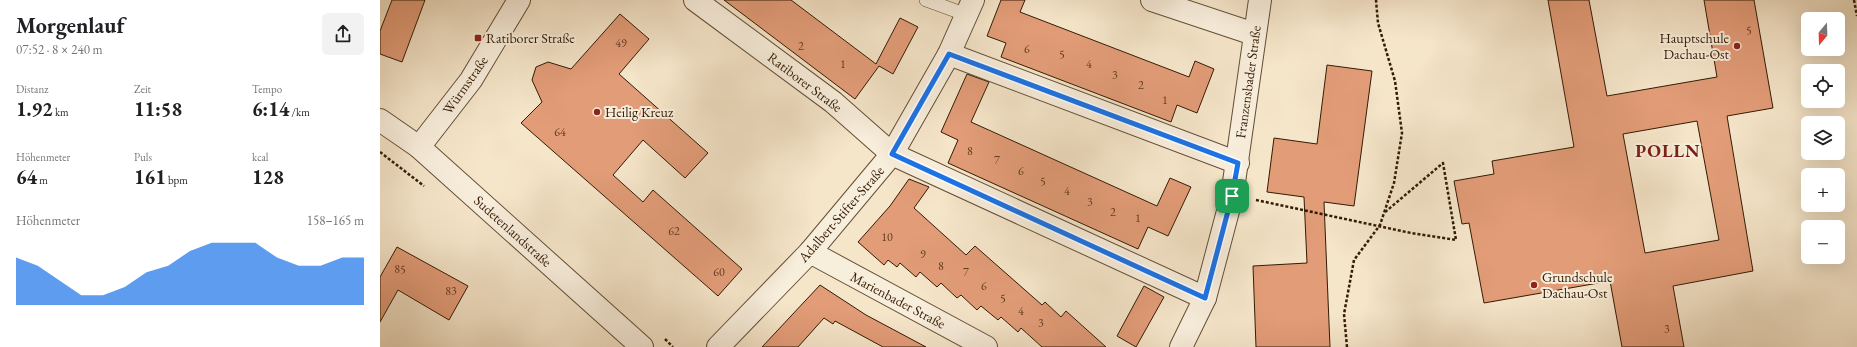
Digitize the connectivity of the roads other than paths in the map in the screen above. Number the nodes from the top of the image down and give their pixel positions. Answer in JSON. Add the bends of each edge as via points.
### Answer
{"nodes":[{"id":1,"x":519,"y":0,"type":"edge"},
{"id":2,"x":695,"y":0,"type":"edge"},
{"id":3,"x":926,"y":0,"type":"edge"},
{"id":4,"x":1152,"y":0,"type":"edge"},
{"id":5,"x":1260,"y":0,"type":"edge"},
{"id":6,"x":970,"y":8,"type":"edge"},
{"id":7,"x":1254,"y":34,"type":"junction"},
{"id":8,"x":949,"y":54,"type":"junction"},
{"id":9,"x":380,"y":120,"type":"edge"},
{"id":10,"x":418,"y":147,"type":"junction"},
{"id":11,"x":892,"y":154,"type":"junction"},
{"id":12,"x":1238,"y":163,"type":"junction"},
{"id":13,"x":810,"y":252,"type":"junction"},
{"id":14,"x":1205,"y":298,"type":"junction"},
{"id":15,"x":642,"y":347,"type":"edge"},
{"id":16,"x":718,"y":347,"type":"edge"},
{"id":17,"x":986,"y":347,"type":"edge"},
{"id":18,"x":1181,"y":347,"type":"edge"}],
"edges":[{"from":1,"to":10,"type":"street","name":"Würmstraße","via":[[471,80]]},
{"from":2,"to":11,"type":"street","name":"Ratiborer Straße","via":[[833,102]]},
{"from":3,"to":6,"type":"lane"},
{"from":4,"to":7,"type":"street"},
{"from":5,"to":7,"type":"street","name":"Franzensbader Straße"},
{"from":6,"to":8,"type":"street","name":"Adalbert-Stifter-Straße"},
{"from":7,"to":12,"type":"street","name":"Franzensbader Straße"},
{"from":8,"to":11,"type":"street","name":"Adalbert-Stifter-Straße"},
{"from":8,"to":12,"type":"street"},
{"from":9,"to":10,"type":"street","name":"Sudetenlandstraße"},
{"from":10,"to":15,"type":"street","name":"Sudetenlandstraße"},
{"from":11,"to":13,"type":"street","name":"Adalbert-Stifter-Straße"},
{"from":11,"to":14,"type":"street","name":"Ratiborer Straße"},
{"from":12,"to":14,"type":"street","name":"Franzensbader Straße","via":[[1232,196]]},
{"from":13,"to":16,"type":"street","name":"Adalbert-Stifter-Straße"},
{"from":13,"to":17,"type":"street","name":"Marienbader Straße"},
{"from":14,"to":18,"type":"street","name":"Franzensbader Straße"}]}
